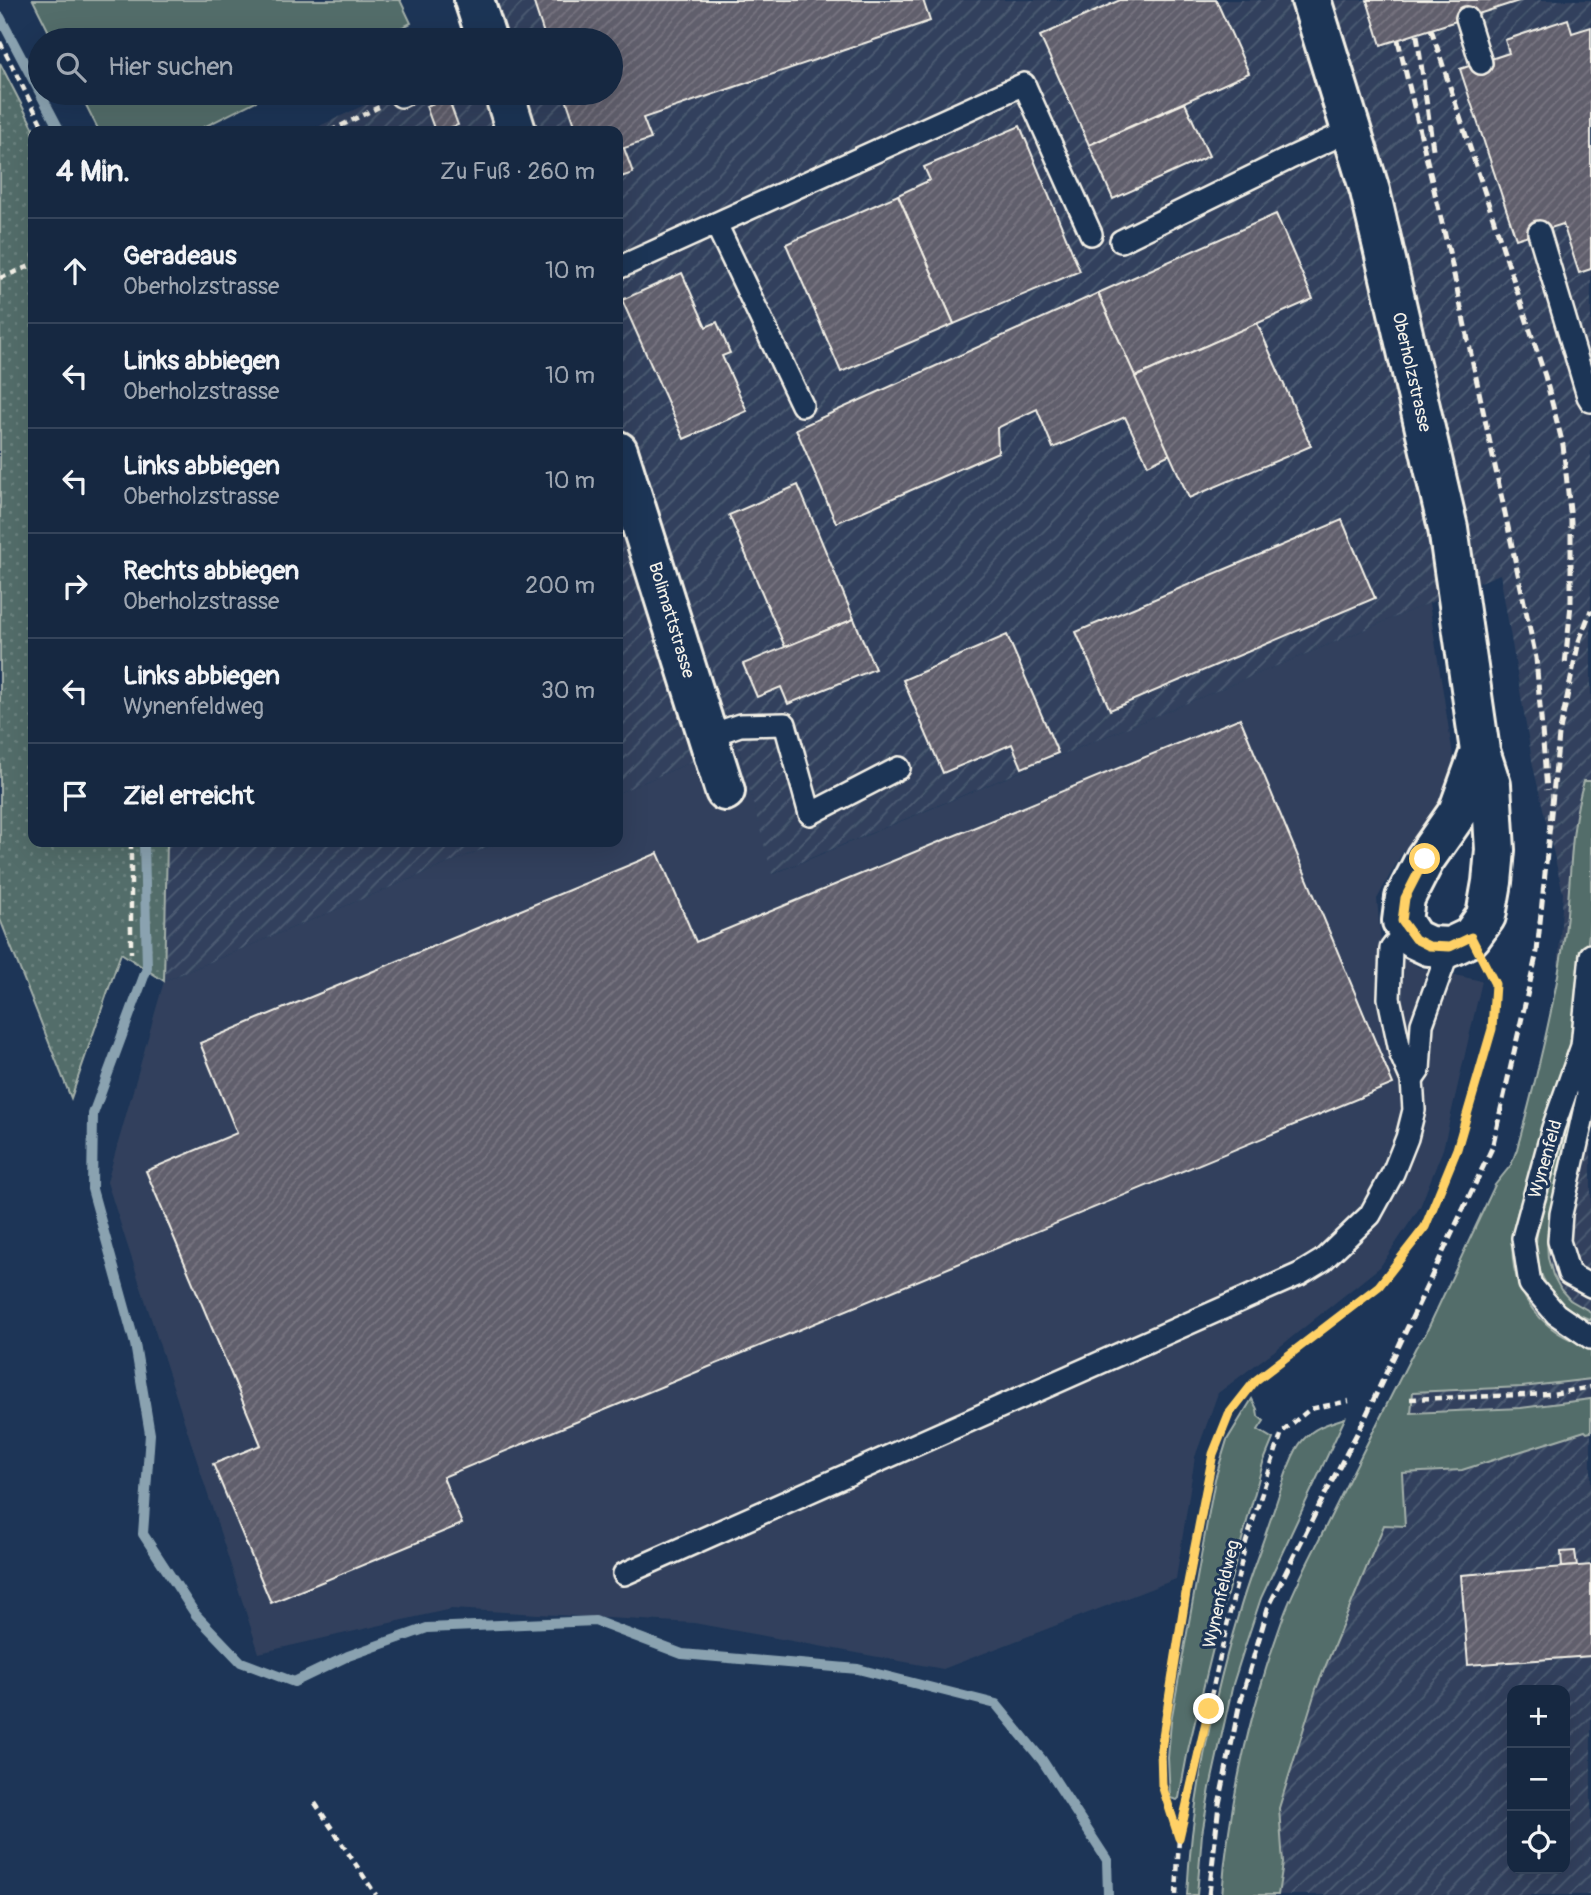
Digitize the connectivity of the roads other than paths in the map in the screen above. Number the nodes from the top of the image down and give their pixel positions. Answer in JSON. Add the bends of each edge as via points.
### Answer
{"nodes":[{"id":1,"x":474,"y":0,"type":"edge"},
{"id":2,"x":1311,"y":0,"type":"edge"},
{"id":3,"x":1467,"y":18,"type":"dead end"},
{"id":4,"x":483,"y":28,"type":"edge"},
{"id":5,"x":1481,"y":63,"type":"dead end"},
{"id":6,"x":508,"y":105,"type":"edge"},
{"id":7,"x":514,"y":126,"type":"edge"},
{"id":8,"x":1351,"y":130,"type":"junction"},
{"id":9,"x":716,"y":224,"type":"junction"},
{"id":10,"x":1539,"y":232,"type":"dead end"},
{"id":11,"x":1091,"y":234,"type":"dead end"},
{"id":12,"x":1121,"y":241,"type":"dead end"},
{"id":13,"x":623,"y":266,"type":"edge"},
{"id":14,"x":1591,"y":401,"type":"edge"},
{"id":15,"x":802,"y":405,"type":"dead end"},
{"id":16,"x":623,"y":467,"type":"edge"},
{"id":17,"x":708,"y":736,"type":"junction"},
{"id":18,"x":1480,"y":751,"type":"junction"},
{"id":19,"x":899,"y":768,"type":"dead end"},
{"id":20,"x":725,"y":790,"type":"dead end"},
{"id":21,"x":1408,"y":928,"type":"junction"},
{"id":22,"x":1460,"y":942,"type":"junction"},
{"id":23,"x":1591,"y":955,"type":"edge"},
{"id":24,"x":1586,"y":1047,"type":"edge"},
{"id":25,"x":1412,"y":1080,"type":"junction"},
{"id":26,"x":1591,"y":1286,"type":"edge"},
{"id":27,"x":1591,"y":1338,"type":"edge"},
{"id":28,"x":624,"y":1574,"type":"dead end"}],
"edges":[{"from":1,"to":4,"type":"street"},
{"from":2,"to":8,"type":"street","name":"Oberholzstrasse"},
{"from":3,"to":5,"type":"lane"},
{"from":6,"to":7,"type":"street"},
{"from":8,"to":12,"type":"lane"},
{"from":8,"to":18,"type":"street","name":"Oberholzstrasse","via":[[1370,191],[1448,528]]},
{"from":9,"to":11,"type":"lane","via":[[1024,84]]},
{"from":9,"to":13,"type":"lane"},
{"from":9,"to":15,"type":"lane"},
{"from":10,"to":14,"type":"lane"},
{"from":16,"to":17,"type":"street","name":"Bolimattstrasse"},
{"from":17,"to":19,"type":"lane","via":[[740,725],[785,724],[810,814]]},
{"from":17,"to":20,"type":"street","name":"Bolimattstrasse"},
{"from":18,"to":21,"type":"street","name":"Oberholzstrasse","via":[[1458,812],[1405,898],[1402,921]]},
{"from":18,"to":22,"type":"street","name":"Oberholzstrasse","via":[[1491,785],[1492,882],[1486,916]]},
{"from":21,"to":22,"type":"street","via":[[1415,939],[1429,946]]},
{"from":21,"to":25,"type":"lane","via":[[1391,949],[1389,998],[1401,1055]]},
{"from":22,"to":25,"type":"lane","via":[[1422,1024],[1419,1070]]},
{"from":23,"to":24,"type":"lane","name":"Wynenfeld"},
{"from":24,"to":26,"type":"lane","via":[[1588,1094],[1560,1214],[1559,1241],[1569,1274]]},
{"from":24,"to":27,"type":"lane","name":"Wynenfeld","via":[[1553,1128],[1523,1238],[1530,1284],[1556,1314]]},
{"from":25,"to":28,"type":"lane","via":[[1414,1110],[1393,1173],[1370,1216],[1323,1260]]}]}
